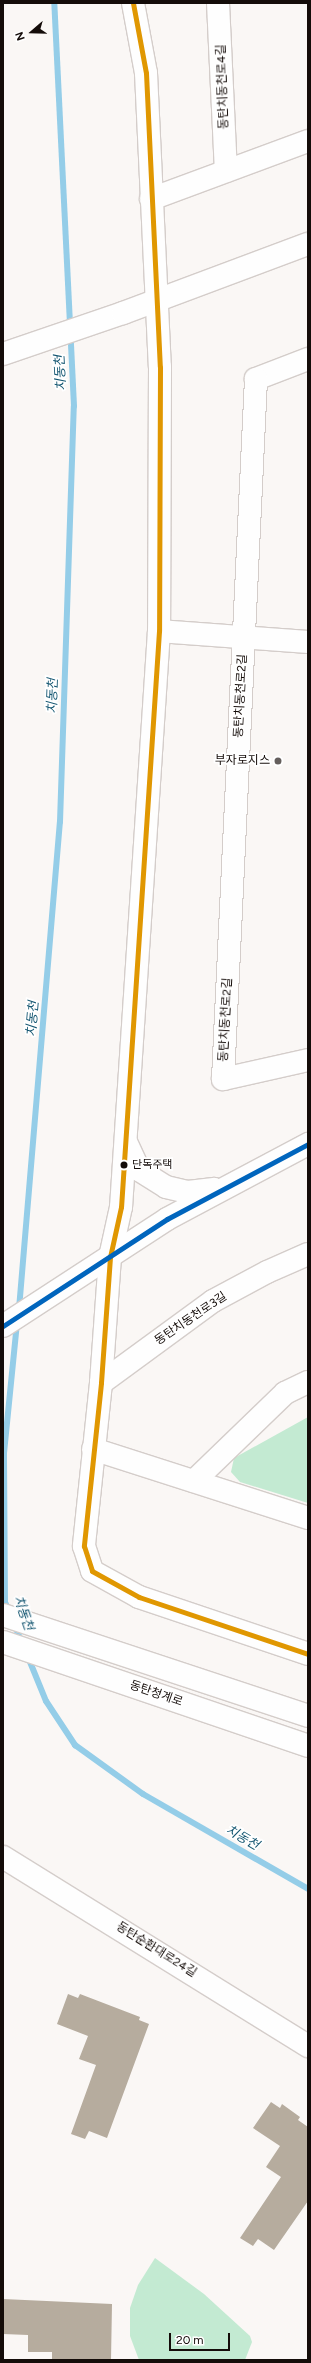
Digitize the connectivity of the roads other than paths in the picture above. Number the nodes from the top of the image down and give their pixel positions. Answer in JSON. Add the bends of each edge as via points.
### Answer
{"nodes":[{"id":1,"x":133,"y":3,"type":"edge"},
{"id":2,"x":218,"y":3,"type":"edge"},
{"id":3,"x":308,"y":141,"type":"edge"},
{"id":4,"x":226,"y":172,"type":"junction"},
{"id":5,"x":151,"y":199,"type":"junction"},
{"id":6,"x":308,"y":244,"type":"edge"},
{"id":7,"x":156,"y":300,"type":"junction"},
{"id":8,"x":3,"y":354,"type":"edge"},
{"id":9,"x":308,"y":358,"type":"edge"},
{"id":10,"x":159,"y":631,"type":"junction"},
{"id":11,"x":244,"y":638,"type":"junction"},
{"id":12,"x":308,"y":642,"type":"edge"},
{"id":13,"x":308,"y":1060,"type":"edge"},
{"id":14,"x":126,"y":1142,"type":"junction"},
{"id":15,"x":308,"y":1144,"type":"edge"},
{"id":16,"x":223,"y":1188,"type":"junction"},
{"id":17,"x":308,"y":1254,"type":"edge"},
{"id":18,"x":110,"y":1257,"type":"junction"},
{"id":19,"x":3,"y":1326,"type":"edge"},
{"id":20,"x":308,"y":1382,"type":"edge"},
{"id":21,"x":101,"y":1383,"type":"junction"},
{"id":22,"x":93,"y":1449,"type":"junction"},
{"id":23,"x":194,"y":1481,"type":"junction"},
{"id":24,"x":308,"y":1518,"type":"edge"},
{"id":25,"x":3,"y":1615,"type":"edge"},
{"id":26,"x":3,"y":1642,"type":"edge"},
{"id":27,"x":308,"y":1654,"type":"edge"},
{"id":28,"x":308,"y":1716,"type":"edge"},
{"id":29,"x":308,"y":1746,"type":"edge"},
{"id":30,"x":3,"y":1857,"type":"edge"},
{"id":31,"x":308,"y":2046,"type":"edge"}],
"edges":[{"from":1,"to":5,"type":"street","via":[[146,73]]},
{"from":2,"to":4,"type":"street","name":"동탄치동천로4길"},
{"from":3,"to":4,"type":"street"},
{"from":4,"to":5,"type":"street"},
{"from":5,"to":7,"type":"street"},
{"from":6,"to":7,"type":"street"},
{"from":7,"to":8,"type":"street"},
{"from":7,"to":10,"type":"street","via":[[160,367]]},
{"from":9,"to":11,"type":"street","name":"동탄치동천로2길","via":[[256,379]]},
{"from":10,"to":11,"type":"street"},
{"from":10,"to":14,"type":"street"},
{"from":11,"to":12,"type":"street"},
{"from":11,"to":13,"type":"street","name":"동탄치동천로2길","via":[[223,1079]]},
{"from":14,"to":16,"type":"street","via":[[139,1170],[166,1186],[188,1192]]},
{"from":14,"to":18,"type":"street","via":[[121,1207]]},
{"from":15,"to":16,"type":"street"},
{"from":16,"to":18,"type":"street","via":[[167,1219]]},
{"from":17,"to":21,"type":"street","name":"동탄치동천로3길","via":[[267,1272],[213,1302]]},
{"from":18,"to":19,"type":"street"},
{"from":18,"to":21,"type":"street"},
{"from":20,"to":23,"type":"street","via":[[286,1392]]},
{"from":21,"to":22,"type":"street"},
{"from":22,"to":23,"type":"street"},
{"from":22,"to":27,"type":"street","via":[[84,1546],[92,1571],[139,1597]]},
{"from":23,"to":24,"type":"street"},
{"from":25,"to":28,"type":"street"},
{"from":26,"to":29,"type":"street","name":"동탄청계로"},
{"from":30,"to":31,"type":"street","name":"동탄순환대로24길"}]}
